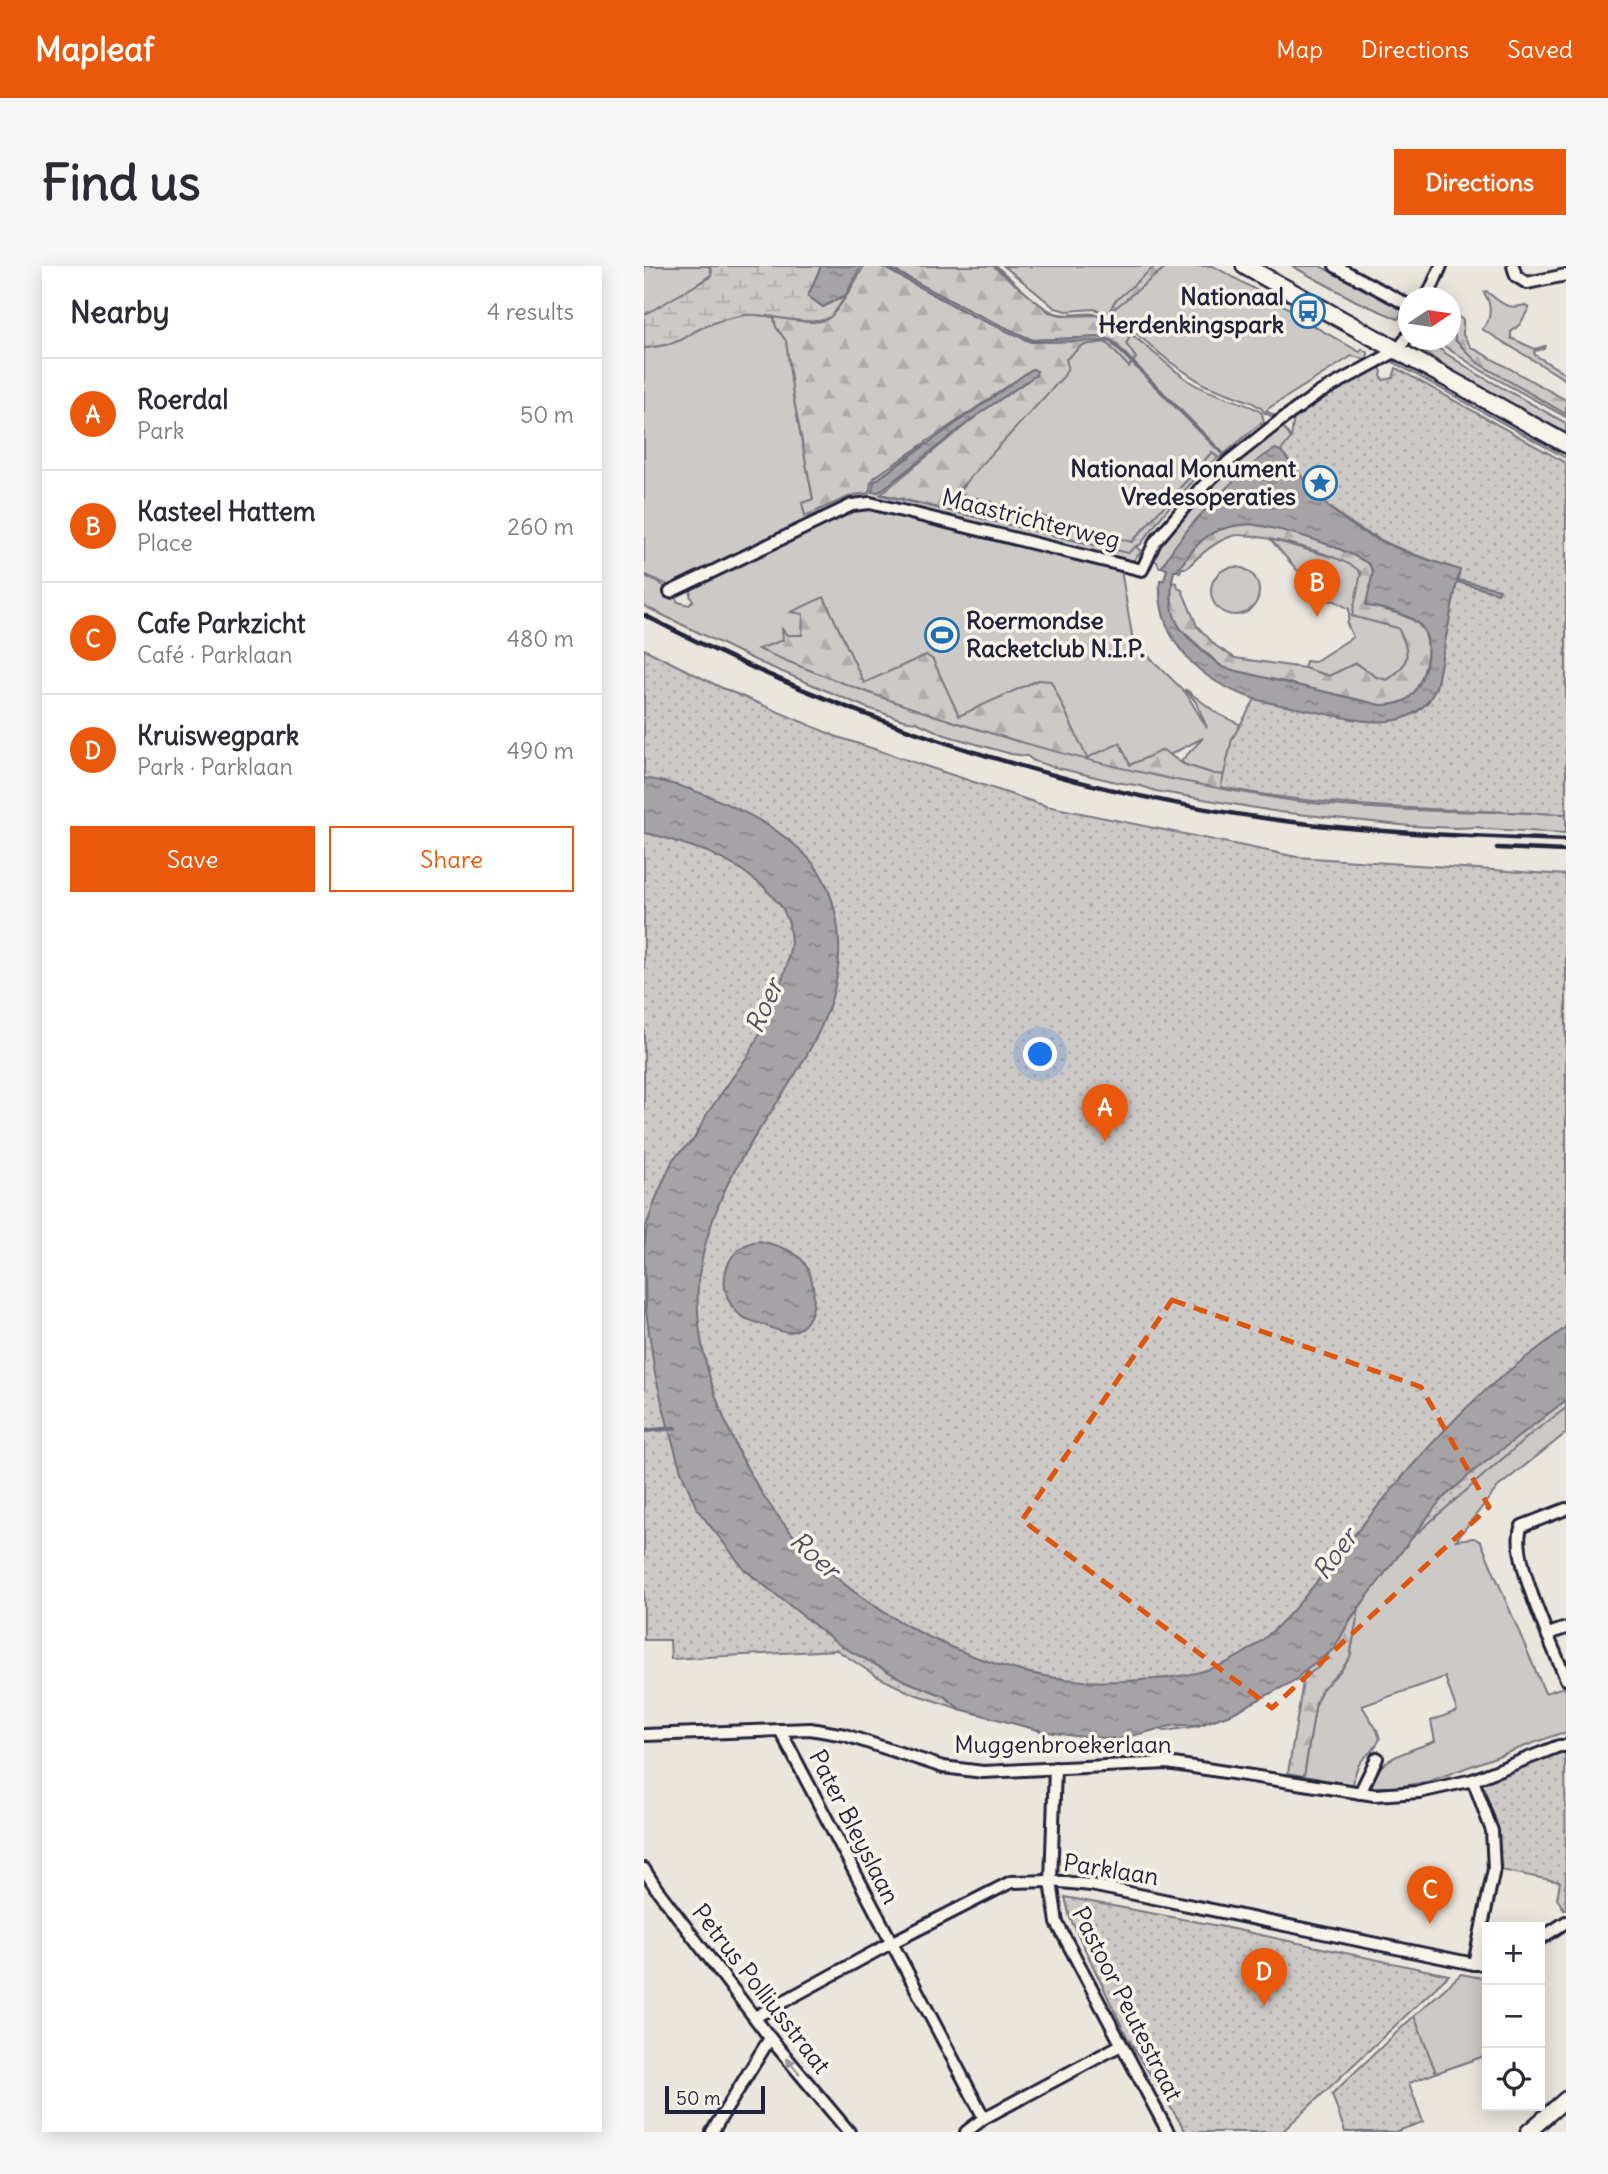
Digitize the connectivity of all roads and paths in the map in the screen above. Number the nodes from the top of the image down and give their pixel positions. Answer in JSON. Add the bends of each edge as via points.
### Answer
{"nodes":[{"id":1,"x":1245,"y":266,"type":"edge"},
{"id":2,"x":1335,"y":266,"type":"edge"},
{"id":3,"x":1441,"y":266,"type":"edge"},
{"id":4,"x":1513,"y":266,"type":"edge"},
{"id":5,"x":1566,"y":275,"type":"edge"},
{"id":6,"x":1432,"y":287,"type":"edge"},
{"id":7,"x":1398,"y":299,"type":"edge"},
{"id":8,"x":1398,"y":350,"type":"junction"},
{"id":9,"x":1566,"y":444,"type":"edge"},
{"id":10,"x":670,"y":592,"type":"dead end"},
{"id":11,"x":1566,"y":1509,"type":"edge"},
{"id":12,"x":1566,"y":1628,"type":"edge"},
{"id":13,"x":1548,"y":1634,"type":"junction"},
{"id":14,"x":1566,"y":1679,"type":"edge"},
{"id":15,"x":780,"y":1730,"type":"junction"},
{"id":16,"x":644,"y":1735,"type":"edge"},
{"id":17,"x":1566,"y":1746,"type":"edge"},
{"id":18,"x":1377,"y":1758,"type":"dead end"},
{"id":19,"x":1055,"y":1768,"type":"junction"},
{"id":20,"x":1473,"y":1780,"type":"junction"},
{"id":21,"x":1360,"y":1793,"type":"junction"},
{"id":22,"x":644,"y":1869,"type":"edge"},
{"id":23,"x":1051,"y":1881,"type":"junction"},
{"id":24,"x":1566,"y":1922,"type":"edge"},
{"id":25,"x":1545,"y":1936,"type":"edge"},
{"id":26,"x":891,"y":1943,"type":"junction"},
{"id":27,"x":1474,"y":1964,"type":"junction"},
{"id":28,"x":1482,"y":1964,"type":"edge"},
{"id":29,"x":755,"y":2017,"type":"junction"},
{"id":30,"x":769,"y":2038,"type":"junction"},
{"id":31,"x":1121,"y":2045,"type":"junction"},
{"id":32,"x":1566,"y":2099,"type":"edge"},
{"id":33,"x":984,"y":2118,"type":"junction"},
{"id":34,"x":712,"y":2132,"type":"edge"},
{"id":35,"x":849,"y":2132,"type":"edge"},
{"id":36,"x":966,"y":2132,"type":"edge"},
{"id":37,"x":1168,"y":2132,"type":"edge"},
{"id":38,"x":1528,"y":2132,"type":"edge"}],
"edges":[{"from":1,"to":8,"type":"main road"},
{"from":2,"to":7,"type":"street"},
{"from":3,"to":6,"type":"street"},
{"from":4,"to":5,"type":"street","via":[[1516,276],[1527,283]]},
{"from":8,"to":9,"type":"main road"},
{"from":8,"to":10,"type":"street","name":"Maastrichterweg","via":[[1320,393],[1228,462],[1155,542],[1142,570],[870,503],[852,505]]},
{"from":11,"to":13,"type":"street","via":[[1522,1526],[1518,1533],[1527,1584]]},
{"from":12,"to":13,"type":"street"},
{"from":13,"to":14,"type":"street"},
{"from":15,"to":16,"type":"street","name":"Muggenbroekerlaan"},
{"from":15,"to":19,"type":"street","name":"Muggenbroekerlaan","via":[[845,1735],[943,1767],[983,1772]]},
{"from":15,"to":26,"type":"street","name":"Pater Bleyslaan"},
{"from":17,"to":20,"type":"street","name":"Muggenbroekerlaan"},
{"from":18,"to":21,"type":"street"},
{"from":19,"to":21,"type":"street","name":"Muggenbroekerlaan","via":[[1167,1763]]},
{"from":19,"to":23,"type":"street","name":"Pastoor Peutestraat"},
{"from":20,"to":21,"type":"street","name":"Muggenbroekerlaan","via":[[1419,1792]]},
{"from":20,"to":27,"type":"street","via":[[1492,1831],[1494,1869]]},
{"from":22,"to":29,"type":"street","name":"Petrus Polliusstraat"},
{"from":23,"to":26,"type":"street","name":"Parklaan","via":[[1011,1882]]},
{"from":23,"to":27,"type":"street","name":"Parklaan","via":[[1091,1885]]},
{"from":23,"to":31,"type":"street","name":"Pastoor Peutestraat","via":[[1056,1923]]},
{"from":24,"to":25,"type":"street"},
{"from":26,"to":29,"type":"street","name":"Parklaan"},
{"from":26,"to":33,"type":"street","name":"Pater Bleyslaan"},
{"from":27,"to":28,"type":"street","name":"Parklaan"},
{"from":29,"to":30,"type":"street","name":"Petrus Polliusstraat"},
{"from":30,"to":34,"type":"street"},
{"from":35,"to":30,"type":"street","name":"Petrus Polliusstraat","one_way":true},
{"from":31,"to":33,"type":"street"},
{"from":31,"to":37,"type":"street","name":"Pastoor Peutestraat"},
{"from":32,"to":38,"type":"street"},
{"from":33,"to":36,"type":"street"}]}
